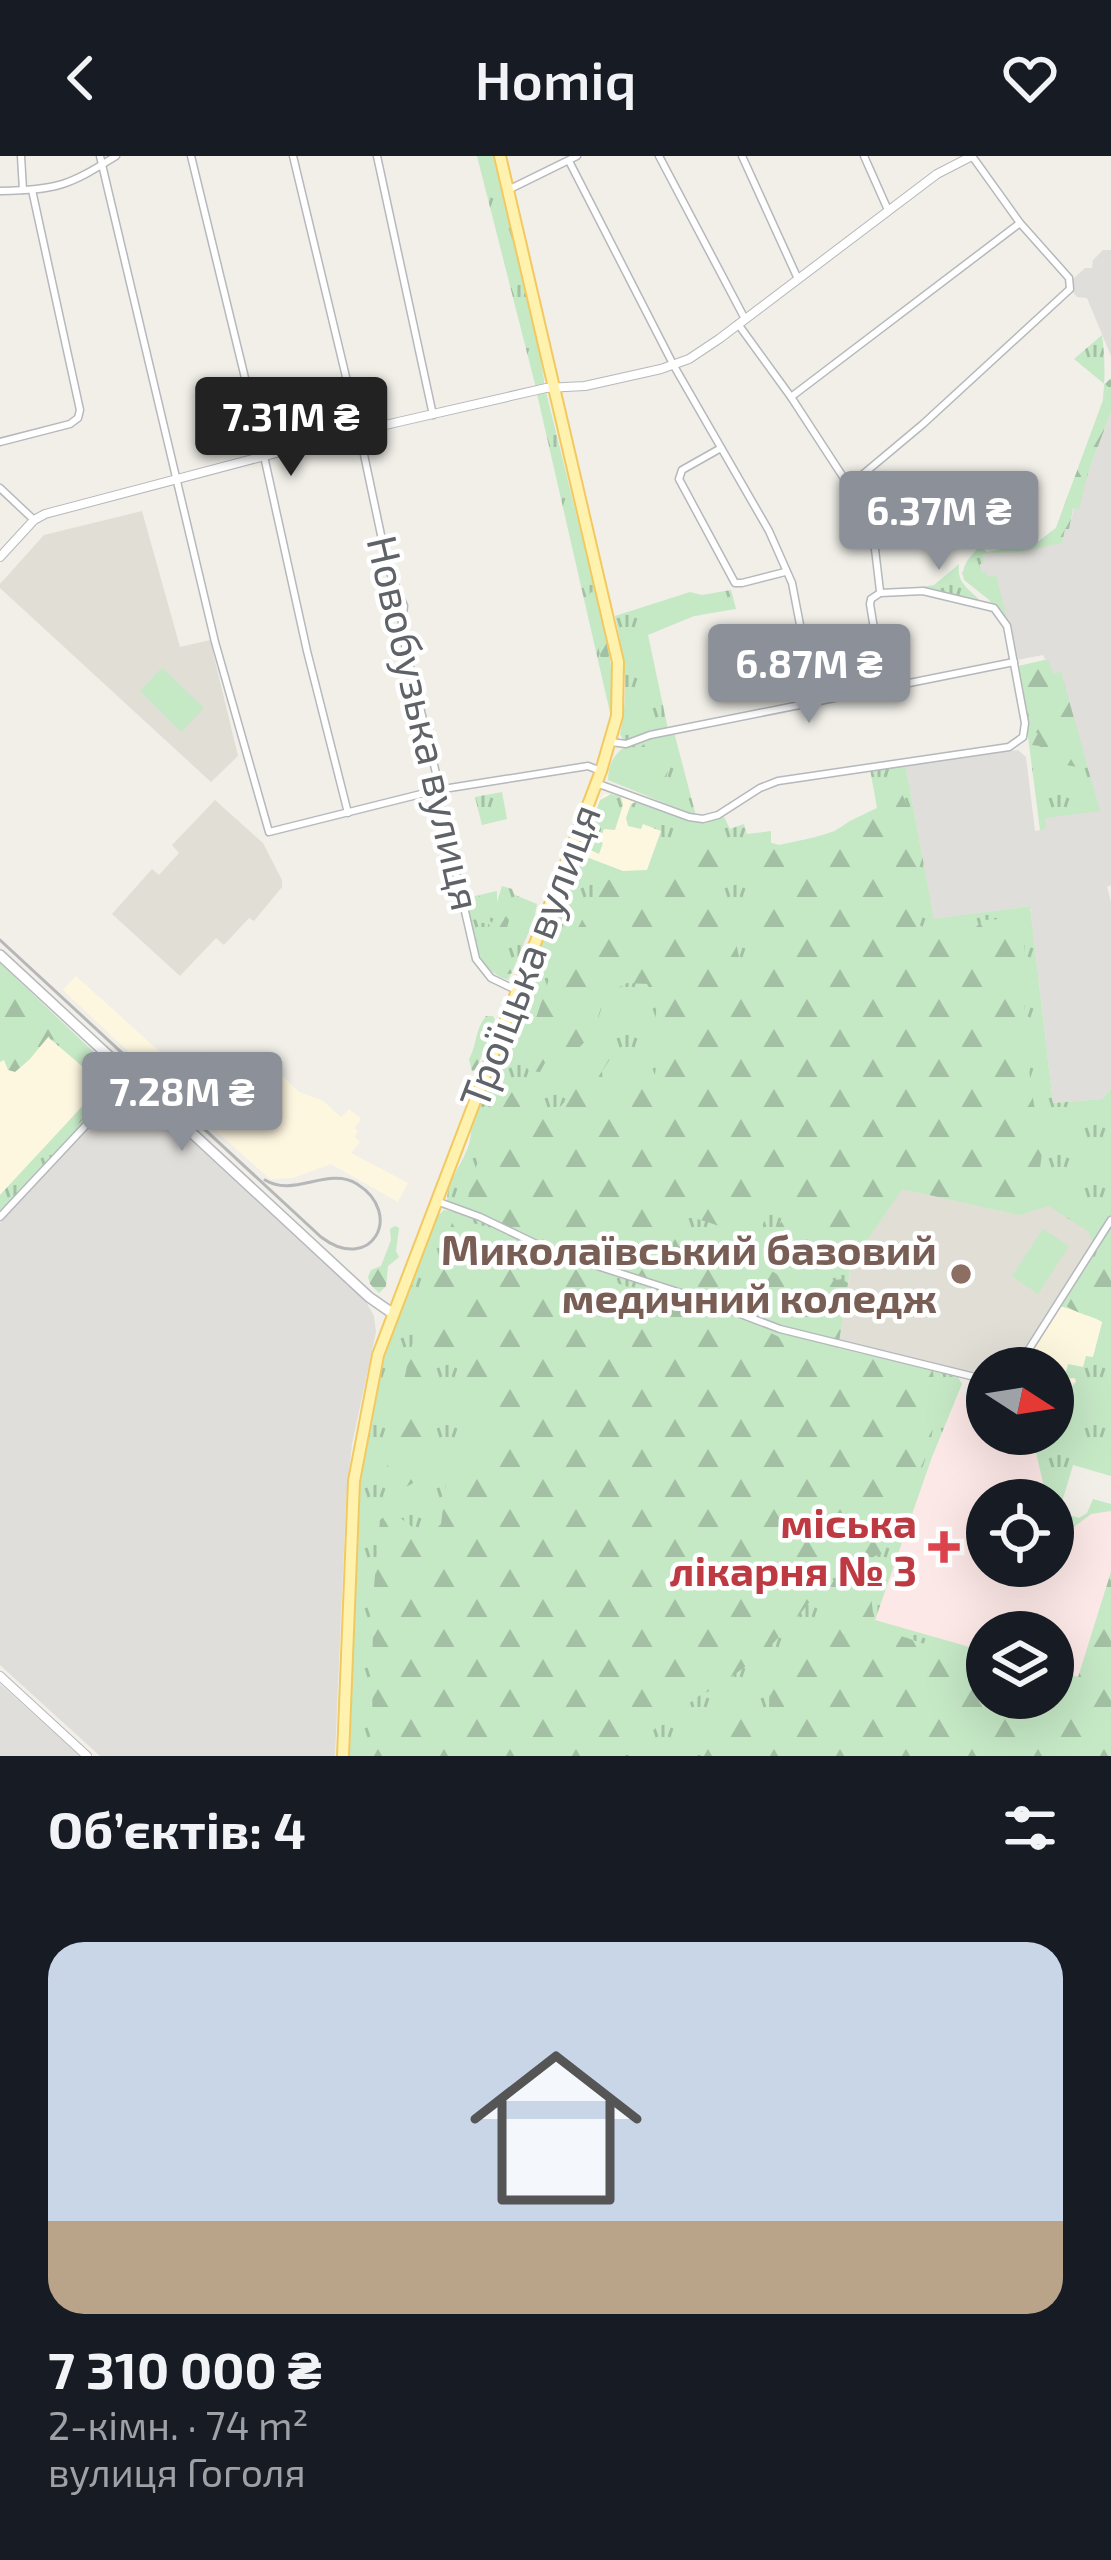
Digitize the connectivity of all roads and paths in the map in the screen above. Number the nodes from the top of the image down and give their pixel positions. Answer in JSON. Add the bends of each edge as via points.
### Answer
{"nodes":[{"id":1,"x":21,"y":156,"type":"edge"},
{"id":2,"x":116,"y":156,"type":"edge"},
{"id":3,"x":191,"y":156,"type":"edge"},
{"id":4,"x":293,"y":156,"type":"edge"},
{"id":5,"x":377,"y":156,"type":"edge"},
{"id":6,"x":500,"y":156,"type":"edge"},
{"id":7,"x":659,"y":156,"type":"edge"},
{"id":8,"x":742,"y":156,"type":"edge"},
{"id":9,"x":864,"y":156,"type":"edge"},
{"id":10,"x":972,"y":156,"type":"edge"},
{"id":11,"x":573,"y":159,"type":"edge"},
{"id":12,"x":101,"y":160,"type":"edge"},
{"id":13,"x":0,"y":190,"type":"edge"},
{"id":14,"x":28,"y":190,"type":"junction"},
{"id":15,"x":508,"y":190,"type":"junction"},
{"id":16,"x":888,"y":210,"type":"junction"},
{"id":17,"x":1020,"y":223,"type":"junction"},
{"id":18,"x":798,"y":278,"type":"junction"},
{"id":19,"x":742,"y":321,"type":"junction"},
{"id":20,"x":674,"y":366,"type":"junction"},
{"id":21,"x":555,"y":388,"type":"junction"},
{"id":22,"x":791,"y":397,"type":"junction"},
{"id":23,"x":433,"y":415,"type":"junction"},
{"id":24,"x":359,"y":431,"type":"junction"},
{"id":25,"x":0,"y":442,"type":"edge"},
{"id":26,"x":721,"y":448,"type":"junction"},
{"id":27,"x":264,"y":456,"type":"junction"},
{"id":28,"x":178,"y":478,"type":"junction"},
{"id":29,"x":849,"y":486,"type":"junction"},
{"id":30,"x":0,"y":488,"type":"edge"},
{"id":31,"x":34,"y":520,"type":"junction"},
{"id":32,"x":0,"y":557,"type":"edge"},
{"id":33,"x":786,"y":572,"type":"junction"},
{"id":34,"x":880,"y":593,"type":"junction"},
{"id":35,"x":1014,"y":662,"type":"junction"},
{"id":36,"x":884,"y":690,"type":"junction"},
{"id":37,"x":815,"y":704,"type":"junction"},
{"id":38,"x":611,"y":742,"type":"junction"},
{"id":39,"x":598,"y":777,"type":"junction"},
{"id":40,"x":437,"y":790,"type":"junction"},
{"id":41,"x":348,"y":813,"type":"junction"},
{"id":42,"x":0,"y":955,"type":"edge"},
{"id":43,"x":516,"y":990,"type":"junction"},
{"id":44,"x":132,"y":1076,"type":"junction"},
{"id":45,"x":435,"y":1200,"type":"junction"},
{"id":46,"x":0,"y":1217,"type":"edge"},
{"id":47,"x":1111,"y":1220,"type":"edge"},
{"id":48,"x":392,"y":1313,"type":"junction"},
{"id":49,"x":1029,"y":1347,"type":"edge"},
{"id":50,"x":966,"y":1375,"type":"edge"},
{"id":51,"x":0,"y":1676,"type":"edge"},
{"id":52,"x":87,"y":1756,"type":"edge"},
{"id":53,"x":343,"y":1756,"type":"edge"}],
"edges":[{"from":1,"to":14,"type":"street"},
{"from":2,"to":12,"type":"street"},
{"from":3,"to":27,"type":"street"},
{"from":4,"to":24,"type":"street","name":"Новобузька вулиця"},
{"from":5,"to":23,"type":"street"},
{"from":6,"to":15,"type":"main road","name":"Троїцька вулиця"},
{"from":7,"to":19,"type":"street"},
{"from":8,"to":18,"type":"street"},
{"from":9,"to":16,"type":"street"},
{"from":10,"to":16,"type":"street"},
{"from":10,"to":17,"type":"street"},
{"from":11,"to":15,"type":"street"},
{"from":11,"to":20,"type":"street"},
{"from":12,"to":14,"type":"street","via":[[60,187]]},
{"from":12,"to":28,"type":"street"},
{"from":13,"to":14,"type":"street"},
{"from":14,"to":25,"type":"street","via":[[80,410],[70,424]]},
{"from":15,"to":21,"type":"main road","name":"Троїцька вулиця"},
{"from":16,"to":18,"type":"street"},
{"from":17,"to":22,"type":"street"},
{"from":17,"to":29,"type":"street","via":[[1070,289]]},
{"from":18,"to":19,"type":"street"},
{"from":19,"to":20,"type":"street"},
{"from":19,"to":22,"type":"street"},
{"from":20,"to":21,"type":"street"},
{"from":20,"to":26,"type":"street"},
{"from":21,"to":23,"type":"street"},
{"from":21,"to":38,"type":"main road","name":"Троїцька вулиця","via":[[618,662]]},
{"from":22,"to":29,"type":"street"},
{"from":23,"to":24,"type":"street"},
{"from":24,"to":27,"type":"street"},
{"from":24,"to":40,"type":"street","name":"Новобузька вулиця","via":[[388,568],[404,606],[401,629]]},
{"from":26,"to":33,"type":"street"},
{"from":26,"to":33,"type":"street","via":[[678,476],[732,579]]},
{"from":27,"to":28,"type":"street"},
{"from":27,"to":41,"type":"street"},
{"from":28,"to":31,"type":"street"},
{"from":28,"to":41,"type":"street","via":[[269,832]]},
{"from":29,"to":34,"type":"street","via":[[875,549]]},
{"from":30,"to":31,"type":"street"},
{"from":31,"to":32,"type":"street"},
{"from":33,"to":37,"type":"street"},
{"from":34,"to":35,"type":"street","via":[[923,591],[994,608]]},
{"from":34,"to":36,"type":"street","via":[[870,604]]},
{"from":35,"to":36,"type":"street"},
{"from":35,"to":39,"type":"street","via":[[1025,723],[1021,741],[1009,747],[770,783],[703,819]]},
{"from":36,"to":37,"type":"street"},
{"from":37,"to":38,"type":"street"},
{"from":38,"to":39,"type":"main road","name":"Троїцька вулиця"},
{"from":39,"to":40,"type":"street","via":[[588,766]]},
{"from":39,"to":43,"type":"main road","name":"Троїцька вулиця"},
{"from":40,"to":41,"type":"street"},
{"from":40,"to":43,"type":"street","name":"Новобузька вулиця","via":[[476,959]]},
{"from":42,"to":44,"type":"main road"},
{"from":43,"to":45,"type":"main road","name":"Троїцька вулиця"},
{"from":44,"to":46,"type":"street"},
{"from":44,"to":48,"type":"main road"},
{"from":45,"to":48,"type":"main road","name":"Троїцька вулиця"},
{"from":45,"to":50,"type":"street","via":[[551,1251],[779,1329]]},
{"from":47,"to":49,"type":"street"},
{"from":48,"to":53,"type":"main road","name":"Троїцька вулиця","via":[[354,1480]]},
{"from":51,"to":52,"type":"street"}]}
